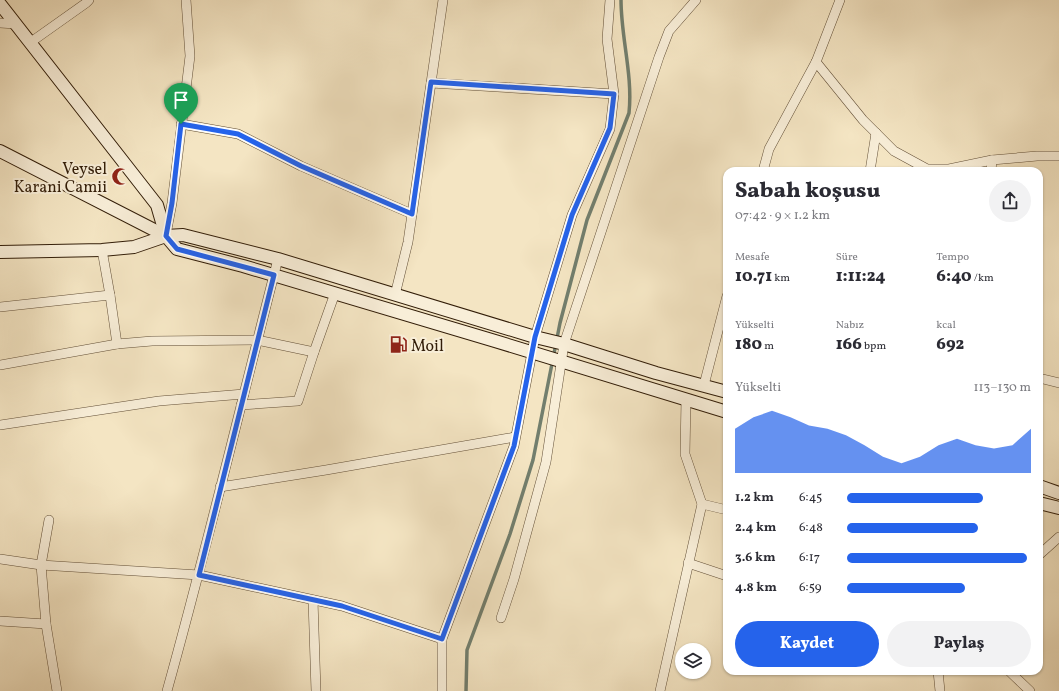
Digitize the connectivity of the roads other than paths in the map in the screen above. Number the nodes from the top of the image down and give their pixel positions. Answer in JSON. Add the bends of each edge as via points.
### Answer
{"nodes":[{"id":1,"x":89,"y":0,"type":"edge"},
{"id":2,"x":186,"y":0,"type":"edge"},
{"id":3,"x":443,"y":0,"type":"edge"},
{"id":4,"x":610,"y":0,"type":"edge"},
{"id":5,"x":696,"y":0,"type":"edge"},
{"id":6,"x":840,"y":0,"type":"edge"},
{"id":7,"x":0,"y":4,"type":"edge"},
{"id":8,"x":0,"y":22,"type":"edge"},
{"id":9,"x":16,"y":24,"type":"junction"},
{"id":10,"x":30,"y":42,"type":"junction"},
{"id":11,"x":816,"y":62,"type":"junction"},
{"id":12,"x":431,"y":82,"type":"junction"},
{"id":13,"x":614,"y":94,"type":"junction"},
{"id":14,"x":181,"y":124,"type":"junction"},
{"id":15,"x":876,"y":133,"type":"junction"},
{"id":16,"x":0,"y":151,"type":"edge"},
{"id":17,"x":1059,"y":156,"type":"edge"},
{"id":18,"x":992,"y":160,"type":"junction"},
{"id":19,"x":764,"y":167,"type":"edge"},
{"id":20,"x":871,"y":167,"type":"edge"},
{"id":21,"x":924,"y":167,"type":"edge"},
{"id":22,"x":959,"y":167,"type":"edge"},
{"id":23,"x":991,"y":167,"type":"edge"},
{"id":24,"x":412,"y":214,"type":"junction"},
{"id":25,"x":166,"y":236,"type":"junction"},
{"id":26,"x":102,"y":250,"type":"junction"},
{"id":27,"x":0,"y":252,"type":"edge"},
{"id":28,"x":278,"y":259,"type":"junction"},
{"id":29,"x":274,"y":275,"type":"junction"},
{"id":30,"x":335,"y":293,"type":"junction"},
{"id":31,"x":110,"y":295,"type":"junction"},
{"id":32,"x":395,"y":295,"type":"junction"},
{"id":33,"x":0,"y":307,"type":"edge"},
{"id":34,"x":723,"y":311,"type":"edge"},
{"id":35,"x":541,"y":339,"type":"junction"},
{"id":36,"x":257,"y":340,"type":"junction"},
{"id":37,"x":117,"y":344,"type":"junction"},
{"id":38,"x":562,"y":344,"type":"junction"},
{"id":39,"x":314,"y":352,"type":"junction"},
{"id":40,"x":538,"y":354,"type":"junction"},
{"id":41,"x":559,"y":360,"type":"junction"},
{"id":42,"x":0,"y":365,"type":"edge"},
{"id":43,"x":1043,"y":379,"type":"edge"},
{"id":44,"x":1059,"y":383,"type":"edge"},
{"id":45,"x":704,"y":385,"type":"junction"},
{"id":46,"x":723,"y":391,"type":"edge"},
{"id":47,"x":244,"y":394,"type":"junction"},
{"id":48,"x":686,"y":399,"type":"junction"},
{"id":49,"x":241,"y":405,"type":"junction"},
{"id":50,"x":723,"y":411,"type":"edge"},
{"id":51,"x":0,"y":425,"type":"edge"},
{"id":52,"x":515,"y":437,"type":"junction"},
{"id":53,"x":220,"y":487,"type":"junction"},
{"id":54,"x":1043,"y":487,"type":"edge"},
{"id":55,"x":1059,"y":493,"type":"edge"},
{"id":56,"x":702,"y":504,"type":"junction"},
{"id":57,"x":1043,"y":504,"type":"edge"},
{"id":58,"x":1059,"y":508,"type":"edge"},
{"id":59,"x":723,"y":509,"type":"edge"},
{"id":60,"x":49,"y":520,"type":"dead end"},
{"id":61,"x":1059,"y":537,"type":"edge"},
{"id":62,"x":1043,"y":551,"type":"edge"},
{"id":63,"x":0,"y":559,"type":"edge"},
{"id":64,"x":688,"y":562,"type":"junction"},
{"id":65,"x":41,"y":565,"type":"junction"},
{"id":66,"x":199,"y":575,"type":"junction"},
{"id":67,"x":723,"y":575,"type":"edge"},
{"id":68,"x":314,"y":600,"type":"junction"},
{"id":69,"x":501,"y":618,"type":"dead end"},
{"id":70,"x":0,"y":621,"type":"edge"},
{"id":71,"x":46,"y":624,"type":"junction"},
{"id":72,"x":442,"y":639,"type":"junction"},
{"id":73,"x":938,"y":675,"type":"edge"},
{"id":74,"x":1013,"y":675,"type":"edge"},
{"id":75,"x":57,"y":691,"type":"edge"},
{"id":76,"x":167,"y":691,"type":"edge"},
{"id":77,"x":316,"y":691,"type":"edge"},
{"id":78,"x":442,"y":691,"type":"edge"},
{"id":79,"x":660,"y":691,"type":"edge"},
{"id":80,"x":940,"y":691,"type":"edge"},
{"id":81,"x":1030,"y":691,"type":"edge"}],
"edges":[{"from":1,"to":10,"type":"street"},
{"from":2,"to":14,"type":"street","via":[[190,56]]},
{"from":3,"to":12,"type":"street"},
{"from":4,"to":13,"type":"street","via":[[607,39]]},
{"from":5,"to":38,"type":"street","via":[[669,31],[661,51]]},
{"from":6,"to":11,"type":"street"},
{"from":7,"to":9,"type":"main road"},
{"from":8,"to":9,"type":"street"},
{"from":9,"to":10,"type":"main road"},
{"from":10,"to":25,"type":"main road","via":[[157,206]]},
{"from":11,"to":15,"type":"street"},
{"from":11,"to":19,"type":"street","via":[[770,149]]},
{"from":12,"to":13,"type":"street"},
{"from":12,"to":24,"type":"street"},
{"from":13,"to":35,"type":"street","via":[[610,128],[572,215]]},
{"from":14,"to":24,"type":"street","via":[[238,134],[301,166]]},
{"from":14,"to":25,"type":"street"},
{"from":15,"to":20,"type":"street"},
{"from":15,"to":21,"type":"street","via":[[894,150]]},
{"from":16,"to":25,"type":"main road"},
{"from":17,"to":18,"type":"street"},
{"from":18,"to":22,"type":"street"},
{"from":18,"to":23,"type":"street"},
{"from":24,"to":32,"type":"street"},
{"from":25,"to":26,"type":"main road","via":[[134,247]]},
{"from":25,"to":28,"type":"main road","via":[[182,235]]},
{"from":25,"to":29,"type":"main road","via":[[177,249]]},
{"from":26,"to":27,"type":"main road"},
{"from":26,"to":31,"type":"street"},
{"from":28,"to":29,"type":"street"},
{"from":28,"to":32,"type":"main road"},
{"from":29,"to":30,"type":"main road"},
{"from":29,"to":36,"type":"street"},
{"from":30,"to":39,"type":"street"},
{"from":30,"to":40,"type":"main road"},
{"from":31,"to":33,"type":"street"},
{"from":31,"to":37,"type":"street"},
{"from":32,"to":35,"type":"main road"},
{"from":34,"to":45,"type":"street"},
{"from":35,"to":38,"type":"main road"},
{"from":35,"to":40,"type":"street"},
{"from":36,"to":37,"type":"street"},
{"from":36,"to":39,"type":"street"},
{"from":36,"to":47,"type":"street"},
{"from":37,"to":42,"type":"street"},
{"from":38,"to":41,"type":"street"},
{"from":38,"to":45,"type":"main road"},
{"from":39,"to":49,"type":"street","via":[[298,402]]},
{"from":40,"to":41,"type":"main road"},
{"from":40,"to":52,"type":"street"},
{"from":41,"to":48,"type":"main road"},
{"from":41,"to":69,"type":"street","via":[[546,462]]},
{"from":43,"to":44,"type":"street"},
{"from":45,"to":46,"type":"main road"},
{"from":47,"to":49,"type":"street"},
{"from":47,"to":51,"type":"street","via":[[159,401]]},
{"from":48,"to":50,"type":"main road"},
{"from":48,"to":56,"type":"street","via":[[686,454]]},
{"from":49,"to":53,"type":"street"},
{"from":52,"to":53,"type":"street"},
{"from":52,"to":72,"type":"street","via":[[514,446]]},
{"from":53,"to":66,"type":"street"},
{"from":54,"to":55,"type":"main road"},
{"from":56,"to":59,"type":"street"},
{"from":56,"to":64,"type":"street"},
{"from":57,"to":58,"type":"main road"},
{"from":60,"to":65,"type":"street"},
{"from":61,"to":62,"type":"street"},
{"from":63,"to":65,"type":"street"},
{"from":64,"to":67,"type":"street"},
{"from":64,"to":79,"type":"street"},
{"from":65,"to":66,"type":"street"},
{"from":65,"to":71,"type":"street"},
{"from":66,"to":68,"type":"street"},
{"from":66,"to":76,"type":"street"},
{"from":68,"to":72,"type":"street","via":[[342,606]]},
{"from":68,"to":77,"type":"street"},
{"from":70,"to":71,"type":"street"},
{"from":71,"to":75,"type":"street"},
{"from":72,"to":78,"type":"street"},
{"from":73,"to":80,"type":"street"},
{"from":74,"to":81,"type":"street"}]}
